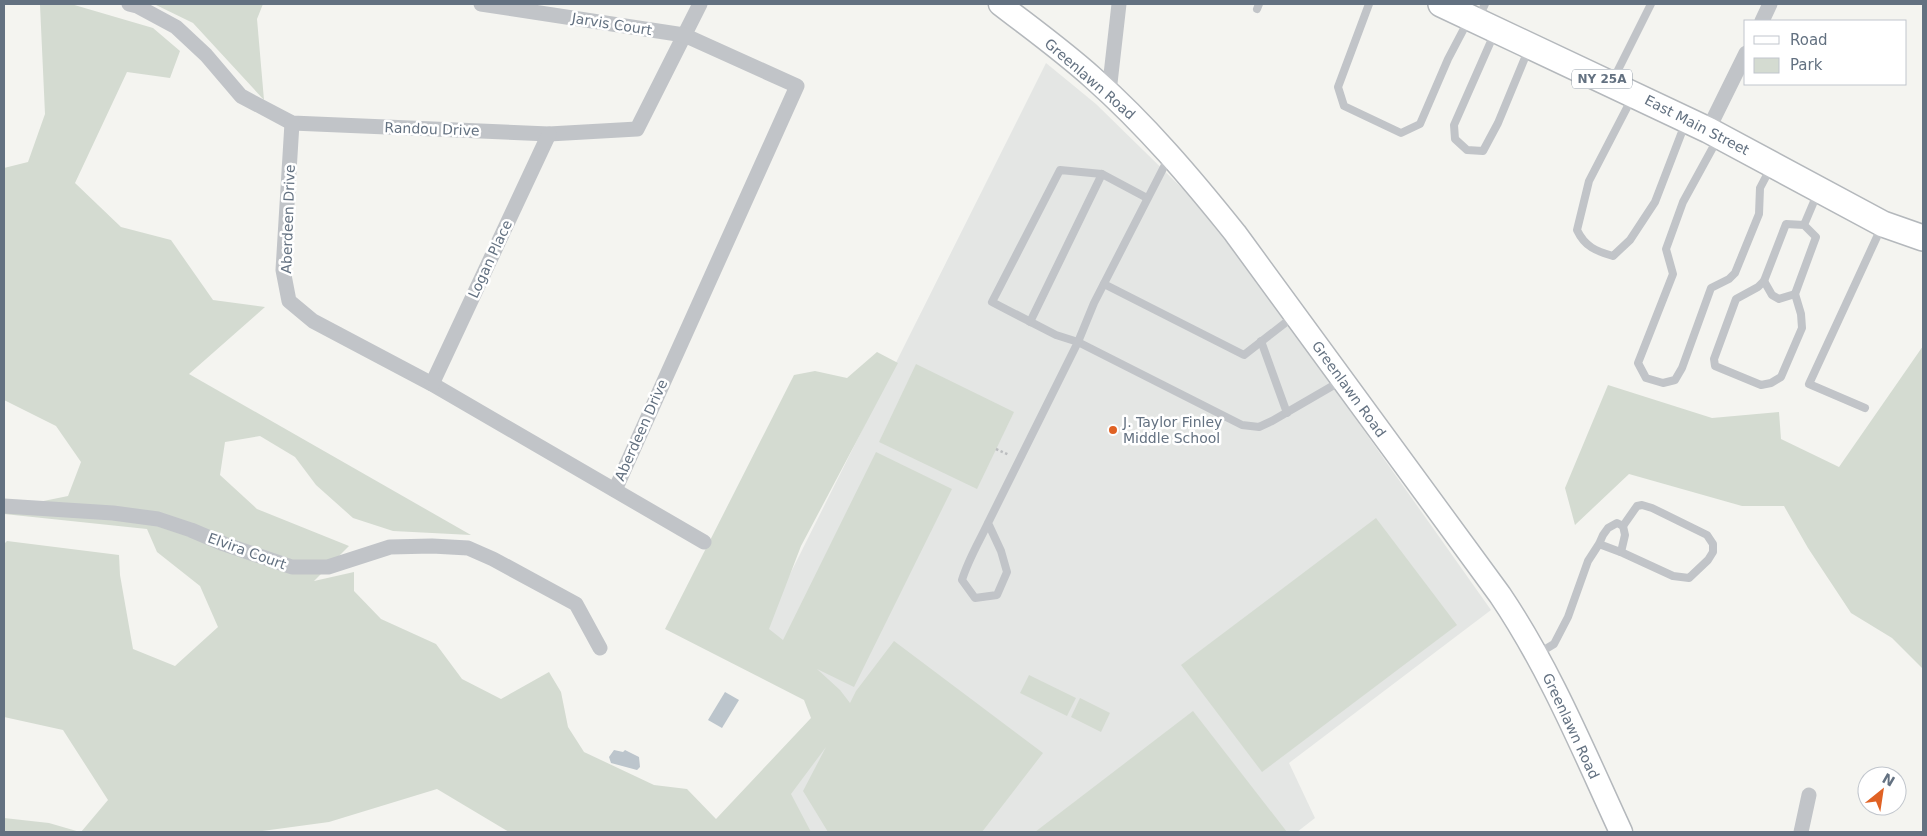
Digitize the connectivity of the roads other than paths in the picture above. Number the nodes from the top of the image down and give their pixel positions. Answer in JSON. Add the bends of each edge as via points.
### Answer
{"nodes":[{"id":1,"x":129,"y":4,"type":"edge"},
{"id":2,"x":481,"y":4,"type":"edge"},
{"id":3,"x":700,"y":4,"type":"edge"},
{"id":4,"x":1000,"y":4,"type":"edge"},
{"id":5,"x":1119,"y":4,"type":"edge"},
{"id":6,"x":1370,"y":4,"type":"edge"},
{"id":7,"x":1440,"y":4,"type":"edge"},
{"id":8,"x":1651,"y":4,"type":"edge"},
{"id":9,"x":1770,"y":4,"type":"edge"},
{"id":10,"x":1482,"y":18,"type":"edge"},
{"id":11,"x":1762,"y":20,"type":"edge"},
{"id":12,"x":684,"y":35,"type":"junction"},
{"id":13,"x":1525,"y":57,"type":"junction"},
{"id":14,"x":1744,"y":57,"type":"edge"},
{"id":15,"x":1612,"y":84,"type":"junction"},
{"id":16,"x":1109,"y":92,"type":"junction"},
{"id":17,"x":1634,"y":94,"type":"junction"},
{"id":18,"x":292,"y":123,"type":"junction"},
{"id":19,"x":1705,"y":128,"type":"junction"},
{"id":20,"x":549,"y":134,"type":"junction"},
{"id":21,"x":1170,"y":156,"type":"junction"},
{"id":22,"x":1773,"y":164,"type":"junction"},
{"id":23,"x":1102,"y":174,"type":"junction"},
{"id":24,"x":1818,"y":190,"type":"junction"},
{"id":25,"x":1147,"y":198,"type":"junction"},
{"id":26,"x":1883,"y":224,"type":"junction"},
{"id":27,"x":1804,"y":225,"type":"junction"},
{"id":28,"x":1923,"y":238,"type":"edge"},
{"id":29,"x":1764,"y":281,"type":"junction"},
{"id":30,"x":1104,"y":284,"type":"junction"},
{"id":31,"x":1795,"y":294,"type":"junction"},
{"id":32,"x":1295,"y":315,"type":"junction"},
{"id":33,"x":1030,"y":322,"type":"junction"},
{"id":34,"x":1261,"y":341,"type":"junction"},
{"id":35,"x":1078,"y":342,"type":"junction"},
{"id":36,"x":1343,"y":380,"type":"junction"},
{"id":37,"x":432,"y":384,"type":"junction"},
{"id":38,"x":1865,"y":408,"type":"dead end"},
{"id":39,"x":1287,"y":413,"type":"junction"},
{"id":40,"x":615,"y":490,"type":"junction"},
{"id":41,"x":4,"y":506,"type":"edge"},
{"id":42,"x":988,"y":523,"type":"junction"},
{"id":43,"x":1623,"y":526,"type":"junction"},
{"id":44,"x":704,"y":542,"type":"dead end"},
{"id":45,"x":1599,"y":544,"type":"junction"},
{"id":46,"x":1621,"y":552,"type":"junction"},
{"id":47,"x":600,"y":648,"type":"dead end"},
{"id":48,"x":1537,"y":654,"type":"junction"},
{"id":49,"x":1809,"y":795,"type":"dead end"},
{"id":50,"x":1621,"y":832,"type":"edge"},
{"id":51,"x":1801,"y":832,"type":"edge"}],
"edges":[{"from":1,"to":18,"type":"street","name":"Randou Drive","via":[[176,27],[206,55],[241,96]]},
{"from":2,"to":12,"type":"street","name":"Jarvis Court"},
{"from":3,"to":12,"type":"street","name":"Randou Drive"},
{"from":4,"to":16,"type":"main road","name":"Greenlawn Road"},
{"from":5,"to":16,"type":"street"},
{"from":6,"to":10,"type":"lane","via":[[1338,87],[1344,106],[1400,133],[1420,124],[1448,59]]},
{"from":7,"to":10,"type":"main road","name":"East Main Street","number":"NY 25A"},
{"from":8,"to":15,"type":"lane"},
{"from":9,"to":11,"type":"street"},
{"from":10,"to":13,"type":"main road","name":"East Main Street","number":"NY 25A"},
{"from":10,"to":13,"type":"lane","via":[[1487,53],[1454,125],[1455,139],[1467,150],[1483,151]]},
{"from":12,"to":20,"type":"street","name":"Randou Drive","via":[[637,129]]},
{"from":12,"to":40,"type":"street","name":"Aberdeen Drive","via":[[797,86]]},
{"from":13,"to":15,"type":"main road","name":"East Main Street","number":"NY 25A"},
{"from":14,"to":19,"type":"street"},
{"from":15,"to":17,"type":"main road","name":"East Main Street","number":"NY 25A"},
{"from":16,"to":21,"type":"main road","name":"Greenlawn Road"},
{"from":17,"to":19,"type":"main road","name":"East Main Street","number":"NY 25A"},
{"from":17,"to":19,"type":"lane","via":[[1589,181],[1577,230],[1581,239],[1594,251],[1613,256],[1630,240]]},
{"from":18,"to":20,"type":"street","name":"Randou Drive"},
{"from":18,"to":37,"type":"street","name":"Aberdeen Drive","via":[[283,270],[289,300],[313,321]]},
{"from":19,"to":22,"type":"main road","name":"East Main Street","number":"NY 25A"},
{"from":19,"to":22,"type":"lane","via":[[1666,249],[1673,274],[1638,363],[1646,378],[1663,383],[1675,380],[1710,288],[1736,273],[1759,214],[1760,188]]},
{"from":20,"to":37,"type":"street","name":"Logan Place"},
{"from":21,"to":25,"type":"lane"},
{"from":21,"to":32,"type":"main road","name":"Greenlawn Road","via":[[1235,233]]},
{"from":22,"to":24,"type":"main road","name":"East Main Street","number":"NY 25A"},
{"from":23,"to":25,"type":"lane"},
{"from":23,"to":33,"type":"lane"},
{"from":23,"to":33,"type":"lane","via":[[1060,170],[992,302]]},
{"from":24,"to":26,"type":"main road","name":"East Main Street","number":"NY 25A"},
{"from":24,"to":27,"type":"lane"},
{"from":25,"to":30,"type":"lane"},
{"from":26,"to":28,"type":"main road","name":"East Main Street","number":"NY 25A"},
{"from":26,"to":38,"type":"lane","via":[[1808,384]]},
{"from":27,"to":29,"type":"lane","via":[[1786,224]]},
{"from":27,"to":31,"type":"lane","via":[[1816,237]]},
{"from":29,"to":31,"type":"lane","via":[[1772,295],[1779,299]]},
{"from":29,"to":31,"type":"lane","via":[[1736,299],[1714,359],[1715,366],[1761,385],[1780,377],[1802,328]]},
{"from":30,"to":34,"type":"lane","via":[[1244,355]]},
{"from":30,"to":35,"type":"lane"},
{"from":32,"to":34,"type":"lane"},
{"from":32,"to":36,"type":"main road","name":"Greenlawn Road"},
{"from":33,"to":35,"type":"lane"},
{"from":34,"to":39,"type":"lane"},
{"from":35,"to":39,"type":"lane","via":[[1242,425],[1260,426]]},
{"from":35,"to":42,"type":"lane"},
{"from":36,"to":39,"type":"lane"},
{"from":36,"to":48,"type":"main road","name":"Greenlawn Road","via":[[1500,595]]},
{"from":37,"to":40,"type":"street","name":"Aberdeen Drive"},
{"from":40,"to":44,"type":"street"},
{"from":41,"to":47,"type":"street","name":"Elvira Court","via":[[158,519],[292,567],[328,567],[390,547],[468,548],[576,604]]},
{"from":42,"to":42,"type":"lane","via":[[962,580],[976,598],[997,595],[1006,572],[1001,551]]},
{"from":43,"to":45,"type":"lane","via":[[1617,523],[1608,528]]},
{"from":43,"to":46,"type":"lane","via":[[1625,535]]},
{"from":43,"to":46,"type":"lane","via":[[1637,506],[1642,505],[1707,535],[1713,552],[1689,578],[1673,576]]},
{"from":45,"to":46,"type":"lane"},
{"from":45,"to":48,"type":"lane","via":[[1588,561],[1568,617],[1554,644]]},
{"from":48,"to":50,"type":"main road","name":"Greenlawn Road"},
{"from":49,"to":51,"type":"street"}]}
